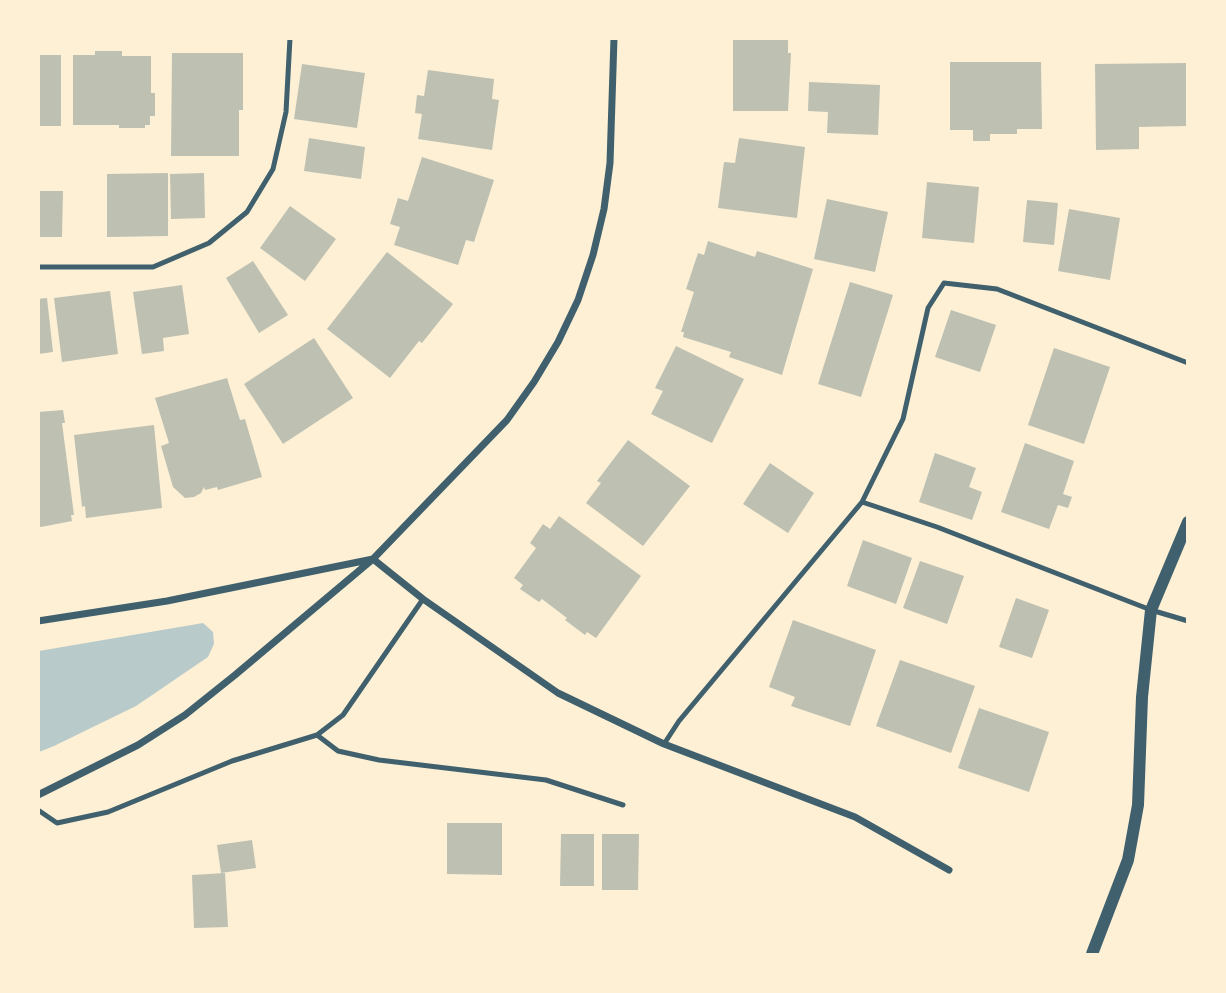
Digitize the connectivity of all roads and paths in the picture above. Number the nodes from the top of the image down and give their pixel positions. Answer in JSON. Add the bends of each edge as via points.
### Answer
{"nodes":[{"id":1,"x":290,"y":38,"type":"edge"},
{"id":2,"x":614,"y":38,"type":"edge"},
{"id":3,"x":38,"y":267,"type":"edge"},
{"id":4,"x":1188,"y":363,"type":"edge"},
{"id":5,"x":862,"y":502,"type":"junction"},
{"id":6,"x":1188,"y":522,"type":"edge"},
{"id":7,"x":373,"y":559,"type":"junction"},
{"id":8,"x":424,"y":599,"type":"junction"},
{"id":9,"x":1151,"y":610,"type":"junction"},
{"id":10,"x":38,"y":621,"type":"edge"},
{"id":11,"x":1188,"y":621,"type":"edge"},
{"id":12,"x":317,"y":735,"type":"junction"},
{"id":13,"x":664,"y":744,"type":"junction"},
{"id":14,"x":38,"y":795,"type":"edge"},
{"id":15,"x":623,"y":805,"type":"dead end"},
{"id":16,"x":38,"y":810,"type":"edge"},
{"id":17,"x":948,"y":870,"type":"dead end"},
{"id":18,"x":1092,"y":954,"type":"edge"}],
"edges":[{"from":1,"to":3,"type":"lane","via":[[286,112],[272,169],[247,212],[209,243],[153,267]]},
{"from":2,"to":7,"type":"street","via":[[604,209],[578,300],[558,342],[507,420]]},
{"from":4,"to":5,"type":"lane","via":[[997,289],[944,283],[928,308],[903,419]]},
{"from":5,"to":9,"type":"lane"},
{"from":5,"to":13,"type":"lane"},
{"from":6,"to":9,"type":"street"},
{"from":7,"to":8,"type":"street"},
{"from":7,"to":10,"type":"street","via":[[167,601]]},
{"from":7,"to":14,"type":"street","via":[[186,715],[138,745]]},
{"from":8,"to":12,"type":"lane","via":[[343,715]]},
{"from":8,"to":13,"type":"street","via":[[558,693]]},
{"from":9,"to":11,"type":"lane"},
{"from":9,"to":18,"type":"street","via":[[1138,805],[1128,860]]},
{"from":12,"to":15,"type":"lane","via":[[338,751],[546,780]]},
{"from":12,"to":16,"type":"lane","via":[[232,761],[108,812],[57,823]]},
{"from":13,"to":17,"type":"street","via":[[855,817]]}]}
